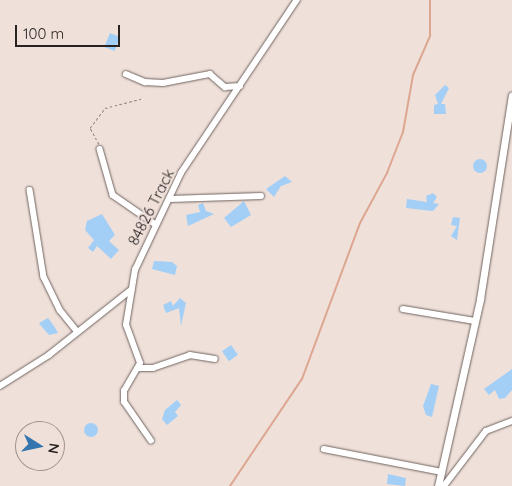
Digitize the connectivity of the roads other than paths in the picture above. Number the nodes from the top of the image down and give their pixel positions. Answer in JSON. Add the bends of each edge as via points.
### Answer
{"nodes":[{"id":1,"x":297,"y":0,"type":"edge"},
{"id":2,"x":126,"y":74,"type":"dead end"},
{"id":3,"x":240,"y":86,"type":"junction"},
{"id":4,"x":512,"y":95,"type":"edge"},
{"id":5,"x":100,"y":149,"type":"road end"},
{"id":6,"x":30,"y":190,"type":"dead end"},
{"id":7,"x":261,"y":196,"type":"dead end"},
{"id":8,"x":170,"y":199,"type":"junction"},
{"id":9,"x":155,"y":224,"type":"junction"},
{"id":10,"x":131,"y":290,"type":"junction"},
{"id":11,"x":403,"y":309,"type":"dead end"},
{"id":12,"x":475,"y":321,"type":"junction"},
{"id":13,"x":78,"y":332,"type":"junction"},
{"id":14,"x":215,"y":359,"type":"dead end"},
{"id":15,"x":139,"y":368,"type":"junction"},
{"id":16,"x":0,"y":386,"type":"edge"},
{"id":17,"x":512,"y":420,"type":"edge"},
{"id":18,"x":151,"y":442,"type":"dead end"},
{"id":19,"x":324,"y":449,"type":"dead end"},
{"id":20,"x":442,"y":472,"type":"junction"},
{"id":21,"x":438,"y":486,"type":"edge"},
{"id":22,"x":444,"y":486,"type":"edge"}],
"edges":[{"from":1,"to":3,"type":"street","name":"84826 Track"},
{"from":2,"to":3,"type":"street","via":[[145,82],[163,82],[210,74],[225,88]]},
{"from":3,"to":8,"type":"street","name":"84826 Track","via":[[181,173]]},
{"from":4,"to":12,"type":"street"},
{"from":5,"to":9,"type":"street","via":[[113,195]]},
{"from":6,"to":13,"type":"street","via":[[44,276],[60,310]]},
{"from":7,"to":8,"type":"street"},
{"from":8,"to":9,"type":"street","name":"84826 Track"},
{"from":9,"to":10,"type":"street","name":"84826 Track"},
{"from":10,"to":13,"type":"street"},
{"from":10,"to":15,"type":"street","name":"84826 Track","via":[[126,325],[139,358]]},
{"from":11,"to":12,"type":"street"},
{"from":12,"to":20,"type":"street"},
{"from":13,"to":16,"type":"street"},
{"from":14,"to":15,"type":"street","via":[[190,355],[153,368]]},
{"from":15,"to":18,"type":"street","via":[[124,391],[124,402]]},
{"from":17,"to":22,"type":"street","via":[[486,432]]},
{"from":19,"to":20,"type":"street"},
{"from":20,"to":21,"type":"street"}]}
